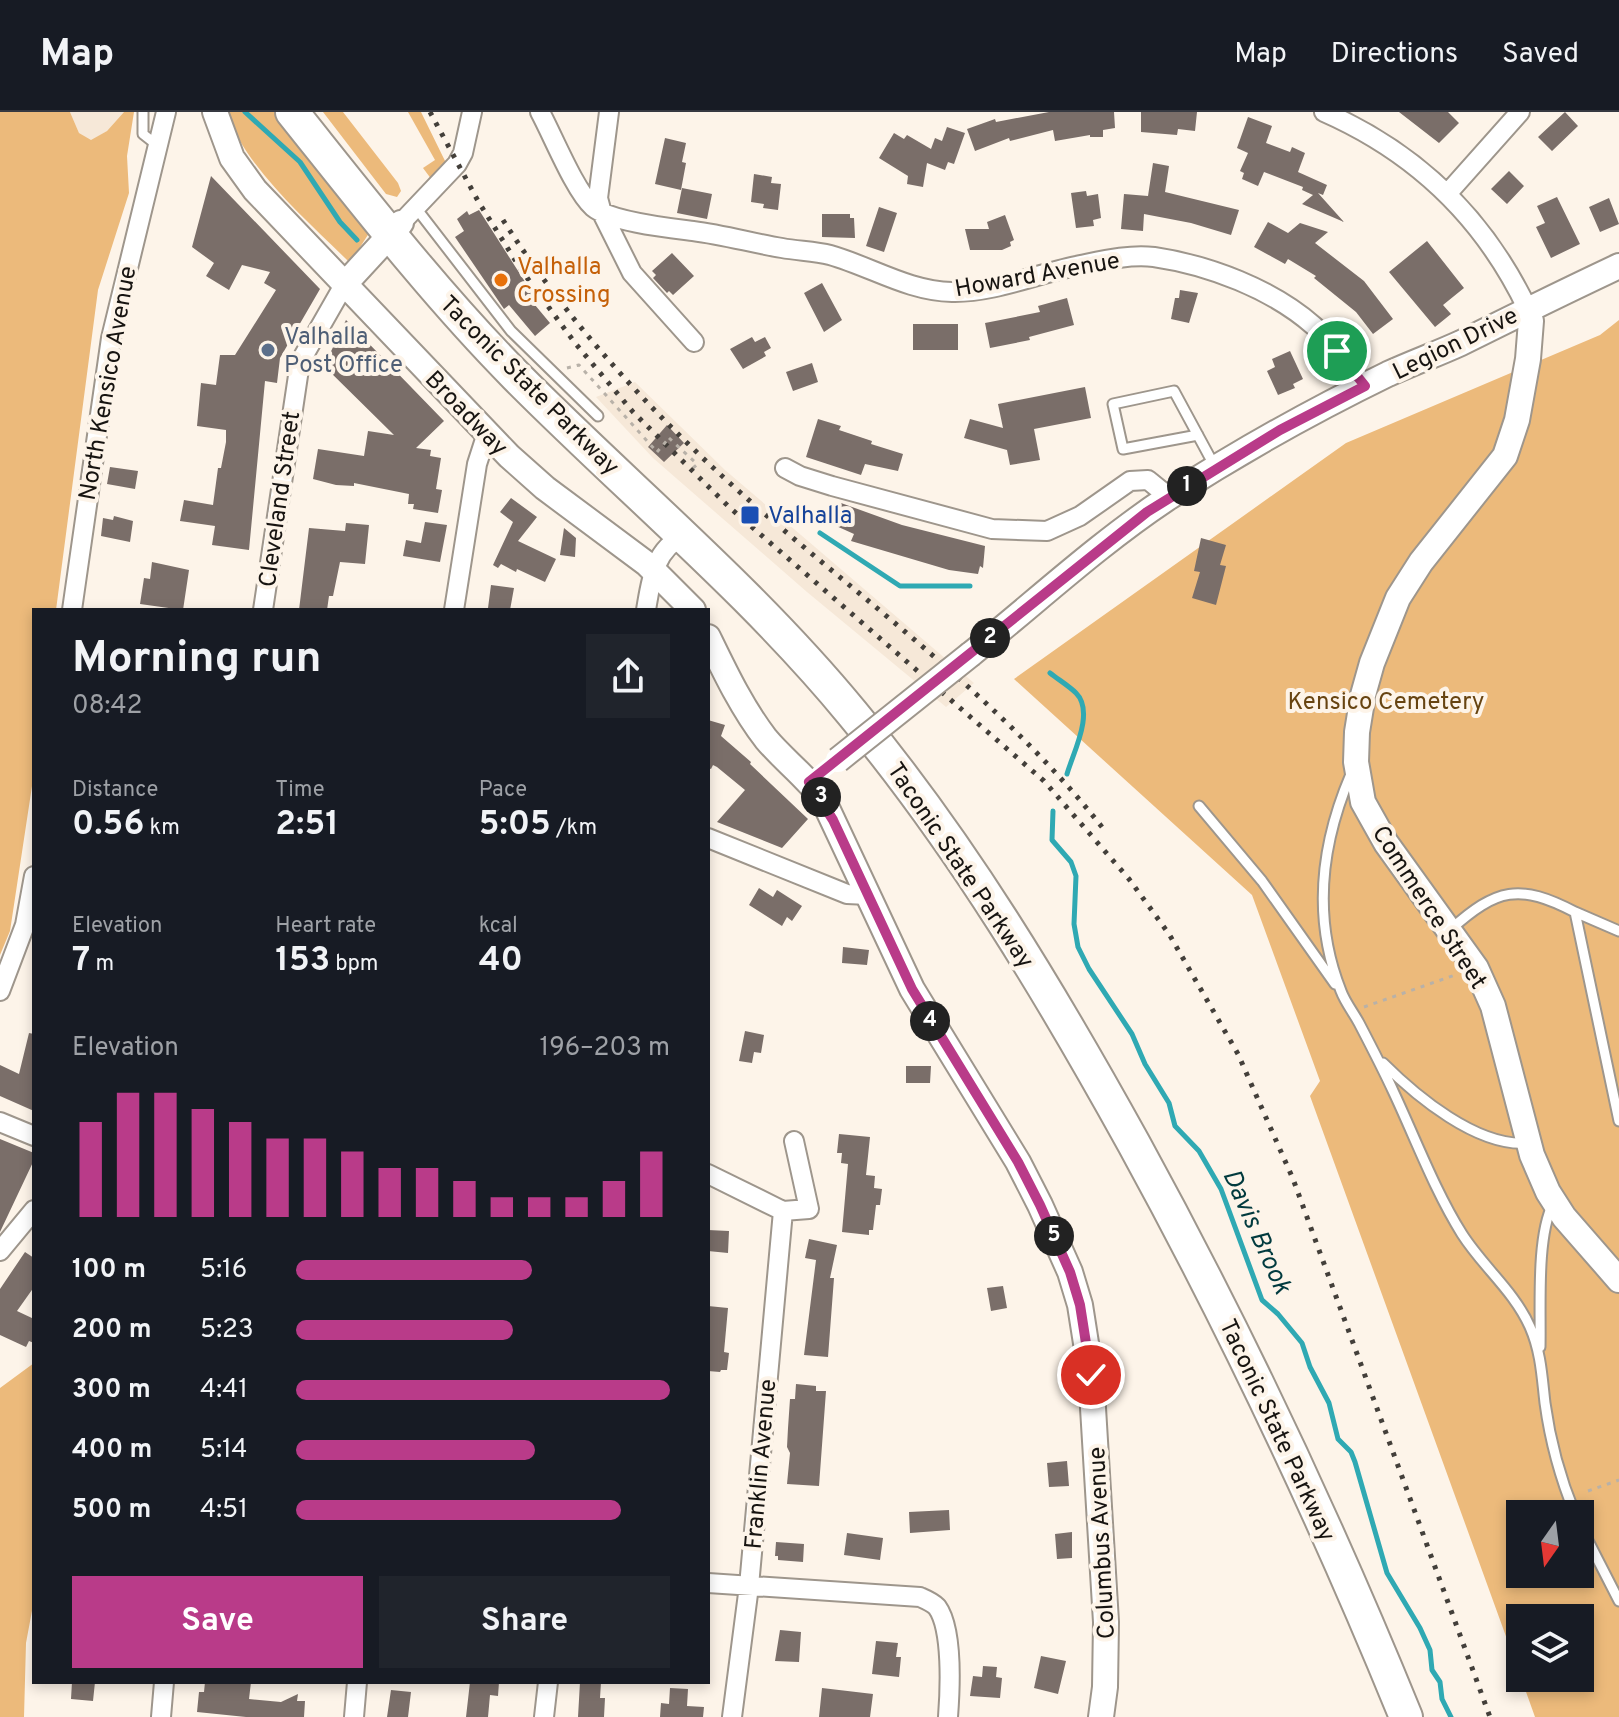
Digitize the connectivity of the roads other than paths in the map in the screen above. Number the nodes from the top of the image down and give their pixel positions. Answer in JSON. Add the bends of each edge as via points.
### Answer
{"nodes":[{"id":1,"x":143,"y":112,"type":"edge"},
{"id":2,"x":166,"y":112,"type":"edge"},
{"id":3,"x":215,"y":112,"type":"edge"},
{"id":4,"x":292,"y":112,"type":"edge"},
{"id":5,"x":312,"y":112,"type":"edge"},
{"id":6,"x":472,"y":112,"type":"edge"},
{"id":7,"x":540,"y":112,"type":"edge"},
{"id":8,"x":609,"y":112,"type":"edge"},
{"id":9,"x":1324,"y":112,"type":"edge"},
{"id":10,"x":1520,"y":112,"type":"edge"},
{"id":11,"x":157,"y":145,"type":"junction"},
{"id":12,"x":1447,"y":194,"type":"junction"},
{"id":13,"x":602,"y":213,"type":"junction"},
{"id":14,"x":402,"y":222,"type":"junction"},
{"id":15,"x":1619,"y":266,"type":"edge"},
{"id":16,"x":344,"y":285,"type":"junction"},
{"id":17,"x":1527,"y":308,"type":"junction"},
{"id":18,"x":694,"y":342,"type":"dead end"},
{"id":19,"x":1365,"y":386,"type":"junction"},
{"id":20,"x":598,"y":416,"type":"dead end"},
{"id":21,"x":487,"y":433,"type":"junction"},
{"id":22,"x":1198,"y":435,"type":"junction"},
{"id":23,"x":785,"y":468,"type":"dead end"},
{"id":24,"x":1216,"y":468,"type":"junction"},
{"id":25,"x":1169,"y":497,"type":"junction"},
{"id":26,"x":689,"y":534,"type":"junction"},
{"id":27,"x":654,"y":571,"type":"junction"},
{"id":28,"x":72,"y":608,"type":"edge"},
{"id":29,"x":263,"y":608,"type":"edge"},
{"id":30,"x":454,"y":608,"type":"edge"},
{"id":31,"x":646,"y":608,"type":"edge"},
{"id":32,"x":691,"y":608,"type":"edge"},
{"id":33,"x":710,"y":641,"type":"edge"},
{"id":34,"x":1356,"y":762,"type":"junction"},
{"id":35,"x":809,"y":782,"type":"junction"},
{"id":36,"x":1199,"y":806,"type":"dead end"},
{"id":37,"x":710,"y":839,"type":"edge"},
{"id":38,"x":32,"y":887,"type":"edge"},
{"id":39,"x":868,"y":895,"type":"junction"},
{"id":40,"x":1575,"y":912,"type":"junction"},
{"id":41,"x":1450,"y":930,"type":"junction"},
{"id":42,"x":1619,"y":931,"type":"edge"},
{"id":43,"x":0,"y":991,"type":"edge"},
{"id":44,"x":1342,"y":993,"type":"junction"},
{"id":45,"x":1377,"y":1058,"type":"junction"},
{"id":46,"x":1619,"y":1121,"type":"edge"},
{"id":47,"x":0,"y":1122,"type":"edge"},
{"id":48,"x":32,"y":1135,"type":"edge"},
{"id":49,"x":794,"y":1141,"type":"dead end"},
{"id":50,"x":1529,"y":1143,"type":"junction"},
{"id":51,"x":710,"y":1175,"type":"edge"},
{"id":52,"x":1553,"y":1203,"type":"junction"},
{"id":53,"x":783,"y":1211,"type":"junction"},
{"id":54,"x":32,"y":1212,"type":"edge"},
{"id":55,"x":0,"y":1251,"type":"edge"},
{"id":56,"x":1618,"y":1277,"type":"edge"},
{"id":57,"x":1540,"y":1355,"type":"junction"},
{"id":58,"x":1570,"y":1500,"type":"edge"},
{"id":59,"x":1594,"y":1552,"type":"edge"},
{"id":60,"x":710,"y":1583,"type":"edge"},
{"id":61,"x":749,"y":1586,"type":"junction"},
{"id":62,"x":1619,"y":1601,"type":"edge"},
{"id":63,"x":164,"y":1684,"type":"edge"},
{"id":64,"x":357,"y":1684,"type":"edge"},
{"id":65,"x":548,"y":1684,"type":"edge"},
{"id":66,"x":161,"y":1717,"type":"edge"},
{"id":67,"x":354,"y":1717,"type":"edge"},
{"id":68,"x":544,"y":1717,"type":"edge"},
{"id":69,"x":732,"y":1717,"type":"edge"},
{"id":70,"x":948,"y":1717,"type":"edge"},
{"id":71,"x":1101,"y":1717,"type":"edge"},
{"id":72,"x":1406,"y":1717,"type":"edge"},
{"id":73,"x":1424,"y":1717,"type":"edge"}],
"edges":[{"from":1,"to":11,"type":"lane","via":[[143,134]]},
{"from":2,"to":11,"type":"street","name":"North Kensico Avenue"},
{"from":3,"to":16,"type":"street","name":"Broadway","via":[[225,146],[246,179]]},
{"from":4,"to":14,"type":"highway","name":"Taconic State Parkway"},
{"from":5,"to":14,"type":"highway","name":"Taconic State Parkway"},
{"from":6,"to":14,"type":"street","name":"Cleveland Street","via":[[457,164]]},
{"from":7,"to":13,"type":"street","via":[[580,189]]},
{"from":8,"to":13,"type":"street","via":[[598,198]]},
{"from":9,"to":12,"type":"street","via":[[1385,143]]},
{"from":10,"to":12,"type":"street"},
{"from":11,"to":28,"type":"street","name":"North Kensico Avenue","via":[[111,338]]},
{"from":12,"to":17,"type":"street","via":[[1506,268]]},
{"from":13,"to":18,"type":"street","via":[[632,273]]},
{"from":13,"to":19,"type":"street","name":"Howard Avenue","via":[[816,253],[902,283],[954,292],[1115,258],[1153,257],[1231,276],[1276,299],[1312,325]]},
{"from":14,"to":16,"type":"street","name":"Cleveland Street"},
{"from":14,"to":20,"type":"lane"},
{"from":14,"to":26,"type":"highway","name":"Taconic State Parkway","via":[[511,371]]},
{"from":14,"to":73,"type":"highway","name":"Taconic State Parkway","via":[[504,341],[807,637],[959,826],[1081,1017],[1219,1270],[1325,1488]]},
{"from":15,"to":17,"type":"street","name":"Legion Drive"},
{"from":16,"to":21,"type":"street","name":"Broadway"},
{"from":16,"to":29,"type":"street","name":"Cleveland Street","via":[[299,369]]},
{"from":17,"to":19,"type":"street","name":"Legion Drive"},
{"from":17,"to":34,"type":"street","name":"Commerce Street","via":[[1528,359],[1505,456],[1398,598],[1363,695]]},
{"from":19,"to":24,"type":"street","name":"Legion Drive"},
{"from":21,"to":27,"type":"street","name":"Broadway","via":[[545,488]]},
{"from":21,"to":30,"type":"street","via":[[477,464]]},
{"from":22,"to":22,"type":"lane","via":[[1174,391],[1113,404],[1123,449]]},
{"from":22,"to":24,"type":"lane"},
{"from":23,"to":25,"type":"street","via":[[992,529],[1047,531],[1080,516],[1130,481],[1148,480]]},
{"from":24,"to":25,"type":"street","name":"Legion Drive"},
{"from":25,"to":35,"type":"street","name":"Legion Drive","bridge":true},
{"from":26,"to":27,"type":"street","via":[[665,547]]},
{"from":26,"to":72,"type":"highway","name":"Taconic State Parkway","via":[[872,737],[944,833],[1028,961],[1119,1117],[1218,1304],[1310,1494]]},
{"from":27,"to":31,"type":"street"},
{"from":27,"to":32,"type":"street","name":"Broadway"},
{"from":33,"to":35,"type":"street","via":[[755,724]]},
{"from":34,"to":41,"type":"street","name":"Commerce Street","via":[[1363,802],[1386,843]]},
{"from":34,"to":44,"type":"lane","via":[[1324,859],[1325,920]]},
{"from":35,"to":39,"type":"street"},
{"from":36,"to":44,"type":"lane","via":[[1262,881]]},
{"from":37,"to":39,"type":"street","via":[[847,894]]},
{"from":38,"to":43,"type":"street","via":[[25,925]]},
{"from":39,"to":71,"type":"street","name":"Columbus Avenue","via":[[926,1014],[1018,1162],[1080,1305],[1091,1375],[1106,1622]]},
{"from":40,"to":41,"type":"lane","via":[[1519,892],[1491,898]]},
{"from":40,"to":42,"type":"lane"},
{"from":40,"to":46,"type":"lane"},
{"from":41,"to":50,"type":"street","name":"Commerce Street","via":[[1493,1006]]},
{"from":44,"to":45,"type":"lane"},
{"from":45,"to":50,"type":"lane","via":[[1451,1117],[1497,1140]]},
{"from":45,"to":57,"type":"lane","via":[[1446,1206],[1516,1301]]},
{"from":47,"to":48,"type":"street"},
{"from":49,"to":53,"type":"street","via":[[809,1209]]},
{"from":50,"to":52,"type":"street","name":"Commerce Street"},
{"from":51,"to":53,"type":"street"},
{"from":52,"to":56,"type":"street","name":"Commerce Street"},
{"from":52,"to":57,"type":"lane","via":[[1543,1244]]},
{"from":53,"to":61,"type":"street","name":"Franklin Avenue"},
{"from":54,"to":55,"type":"street"},
{"from":57,"to":58,"type":"lane","via":[[1545,1407]]},
{"from":59,"to":62,"type":"lane"},
{"from":60,"to":61,"type":"street"},
{"from":61,"to":69,"type":"street","name":"Franklin Avenue"},
{"from":61,"to":70,"type":"street","via":[[920,1597],[934,1604],[951,1671]]},
{"from":63,"to":66,"type":"street"},
{"from":64,"to":67,"type":"street"},
{"from":65,"to":68,"type":"street"}]}
